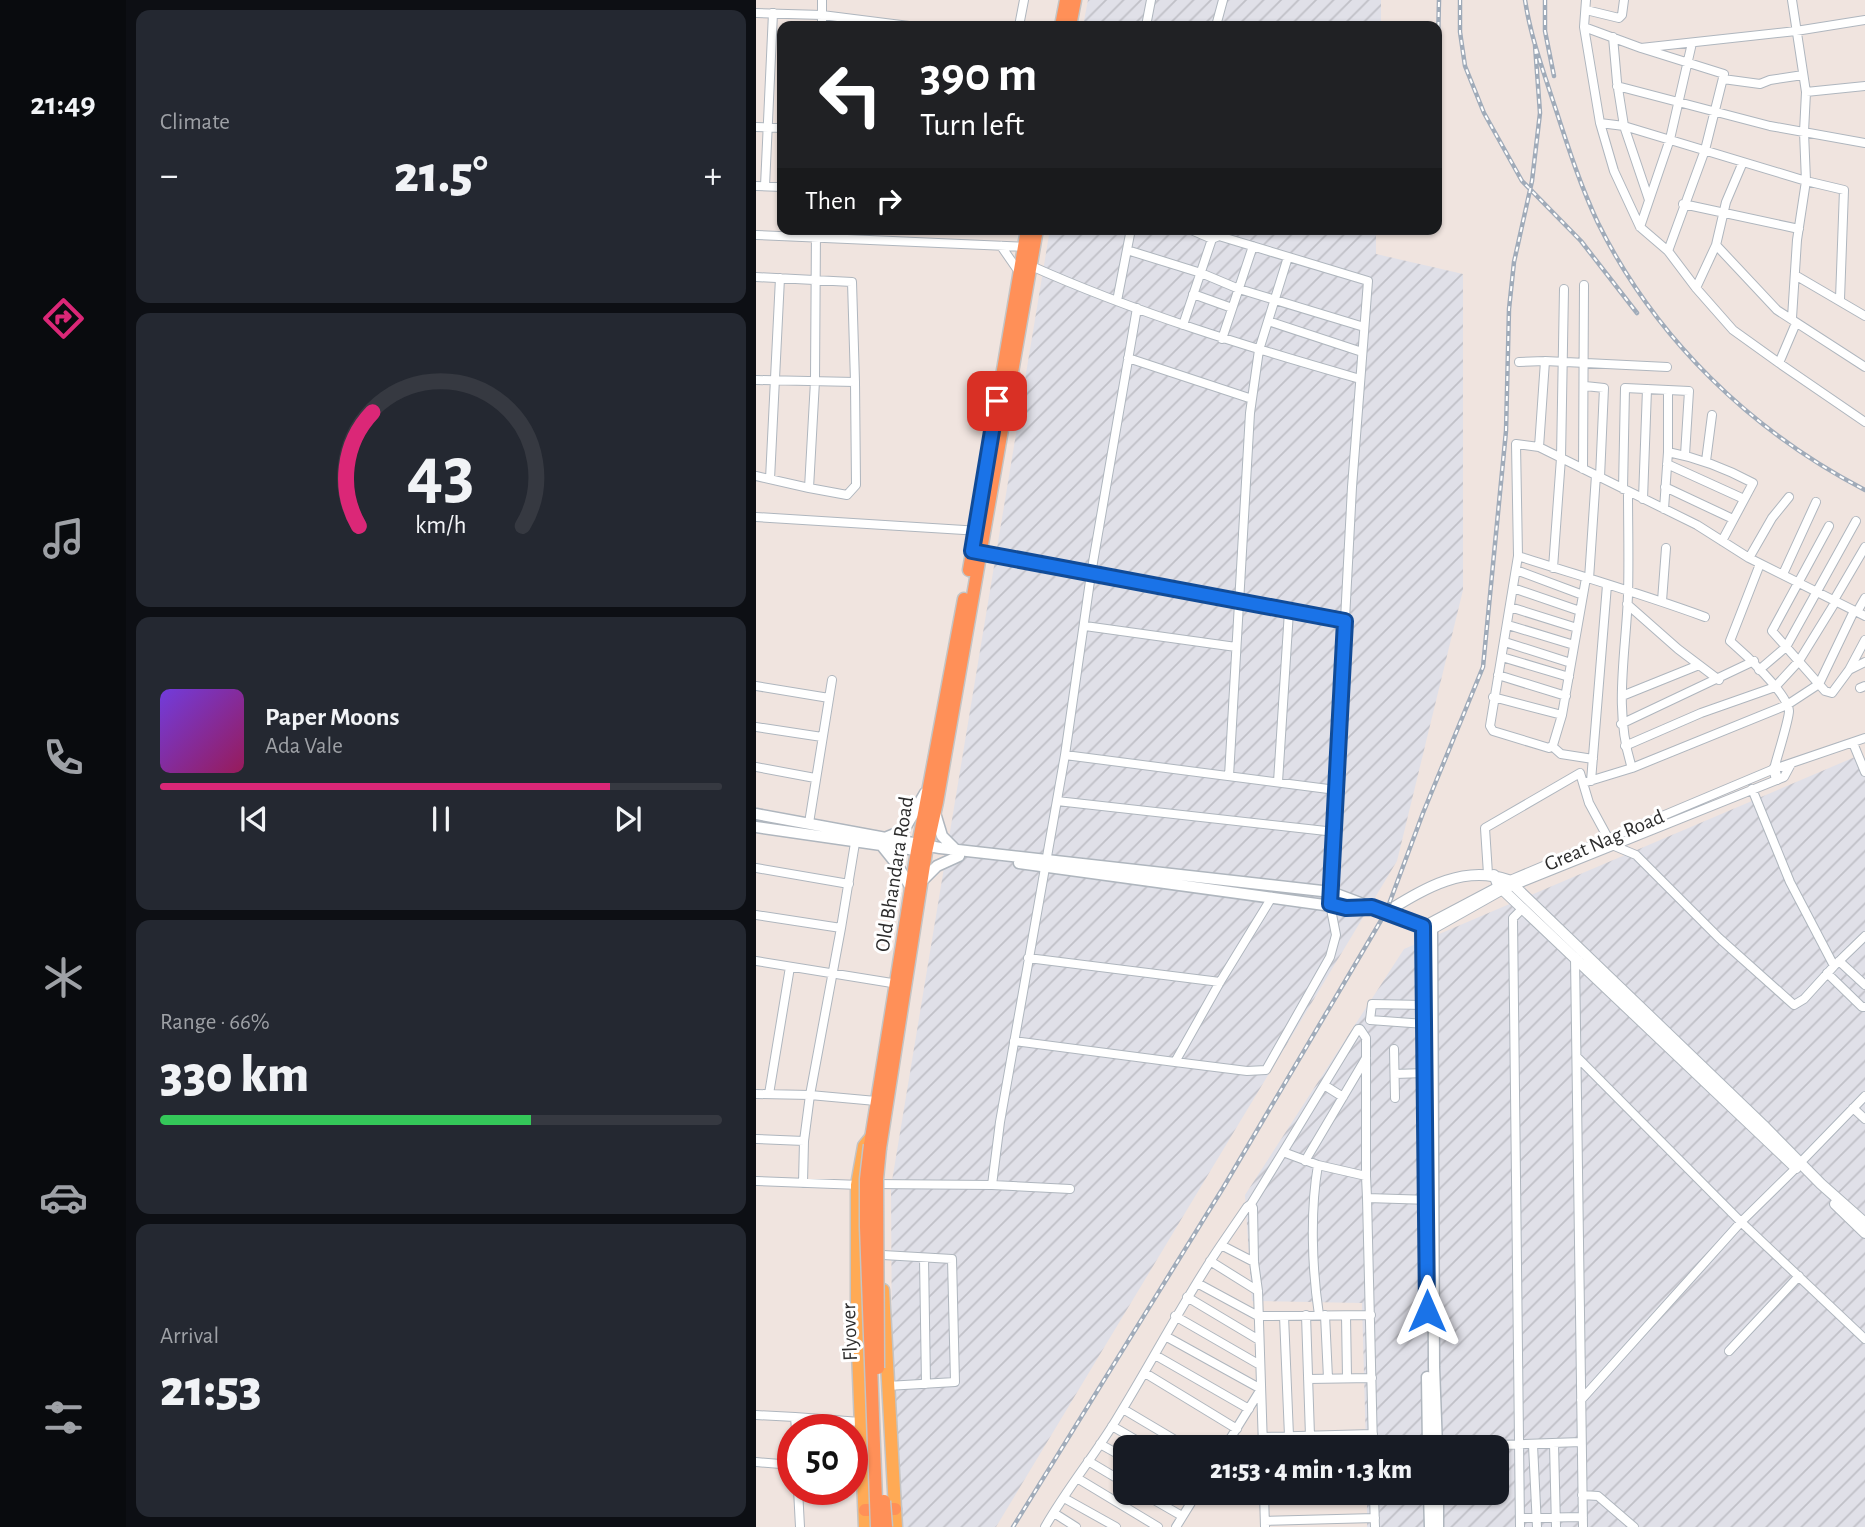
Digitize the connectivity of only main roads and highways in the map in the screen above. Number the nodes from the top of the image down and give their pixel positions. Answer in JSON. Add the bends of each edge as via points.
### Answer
{"nodes":[{"id":1,"x":1066,"y":0,"type":"edge"},
{"id":2,"x":1075,"y":0,"type":"edge"},
{"id":3,"x":1062,"y":21,"type":"edge"},
{"id":4,"x":1071,"y":21,"type":"edge"},
{"id":5,"x":1027,"y":235,"type":"edge"},
{"id":6,"x":1034,"y":235,"type":"edge"},
{"id":7,"x":1028,"y":248,"type":"junction"},
{"id":8,"x":945,"y":724,"type":"junction"},
{"id":9,"x":929,"y":784,"type":"junction"},
{"id":10,"x":935,"y":813,"type":"junction"},
{"id":11,"x":756,"y":814,"type":"edge"},
{"id":12,"x":756,"y":827,"type":"edge"},
{"id":13,"x":883,"y":842,"type":"junction"},
{"id":14,"x":922,"y":848,"type":"junction"},
{"id":15,"x":957,"y":853,"type":"junction"},
{"id":16,"x":1045,"y":862,"type":"junction"},
{"id":17,"x":923,"y":880,"type":"junction"},
{"id":18,"x":911,"y":888,"type":"junction"},
{"id":19,"x":1372,"y":907,"type":"junction"},
{"id":20,"x":1427,"y":928,"type":"junction"},
{"id":21,"x":901,"y":984,"type":"junction"},
{"id":22,"x":876,"y":1141,"type":"junction"},
{"id":23,"x":1430,"y":1200,"type":"junction"},
{"id":24,"x":1428,"y":1435,"type":"edge"},
{"id":25,"x":1438,"y":1435,"type":"edge"},
{"id":26,"x":1429,"y":1505,"type":"edge"},
{"id":27,"x":1438,"y":1505,"type":"edge"},
{"id":28,"x":895,"y":1509,"type":"junction"},
{"id":29,"x":865,"y":1510,"type":"junction"},
{"id":30,"x":865,"y":1527,"type":"edge"},
{"id":31,"x":877,"y":1527,"type":"edge"},
{"id":32,"x":886,"y":1527,"type":"edge"},
{"id":33,"x":896,"y":1527,"type":"edge"},
{"id":34,"x":1430,"y":1527,"type":"edge"},
{"id":35,"x":1438,"y":1527,"type":"edge"}],
"edges":[{"from":1,"to":3,"type":"highway"},
{"from":2,"to":4,"type":"highway"},
{"from":5,"to":7,"type":"highway","name":"Old Bhandara Road"},
{"from":6,"to":7,"type":"highway"},
{"from":7,"to":8,"type":"highway","name":"Old Bhandara Road"},
{"from":8,"to":9,"type":"highway","name":"Old Bhandara Road"},
{"from":8,"to":10,"type":"highway"},
{"from":9,"to":13,"type":"main road","via":[[905,830]]},
{"from":9,"to":14,"type":"highway","name":"Old Bhandara Road"},
{"from":10,"to":14,"type":"highway"},
{"from":10,"to":15,"type":"main road","via":[[942,836]]},
{"from":11,"to":13,"type":"main road"},
{"from":12,"to":13,"type":"main road","via":[[855,843]]},
{"from":13,"to":14,"type":"main road"},
{"from":13,"to":18,"type":"main road"},
{"from":14,"to":15,"type":"main road"},
{"from":14,"to":17,"type":"highway"},
{"from":14,"to":18,"type":"highway","name":"Old Bhandara Road"},
{"from":15,"to":16,"type":"main road"},
{"from":15,"to":17,"type":"main road"},
{"from":16,"to":19,"type":"main road","via":[[1346,908]]},
{"from":16,"to":19,"type":"main road","via":[[1331,892]]},
{"from":17,"to":21,"type":"highway"},
{"from":18,"to":21,"type":"highway","name":"Old Bhandara Road"},
{"from":19,"to":20,"type":"main road"},
{"from":20,"to":23,"type":"main road"},
{"from":20,"to":23,"type":"main road","via":[[1424,1024]]},
{"from":21,"to":22,"type":"highway"},
{"from":21,"to":22,"type":"highway","name":"Old Bhandara Road","via":[[876,1101]]},
{"from":22,"to":28,"type":"main road","via":[[886,1146],[883,1255]]},
{"from":22,"to":29,"type":"main road","name":"Old Bhandara Road","via":[[863,1146],[857,1185]]},
{"from":22,"to":31,"type":"highway","name":"Flyover","bridge":true,"via":[[866,1179],[866,1227]]},
{"from":22,"to":32,"type":"highway","name":"Flyover","bridge":true,"via":[[878,1369]]},
{"from":23,"to":24,"type":"main road"},
{"from":23,"to":25,"type":"main road"},
{"from":26,"to":34,"type":"main road"},
{"from":27,"to":35,"type":"main road"},
{"from":28,"to":29,"type":"highway"},
{"from":28,"to":33,"type":"main road"},
{"from":29,"to":30,"type":"main road","name":"Old Bhandara Road"}]}
